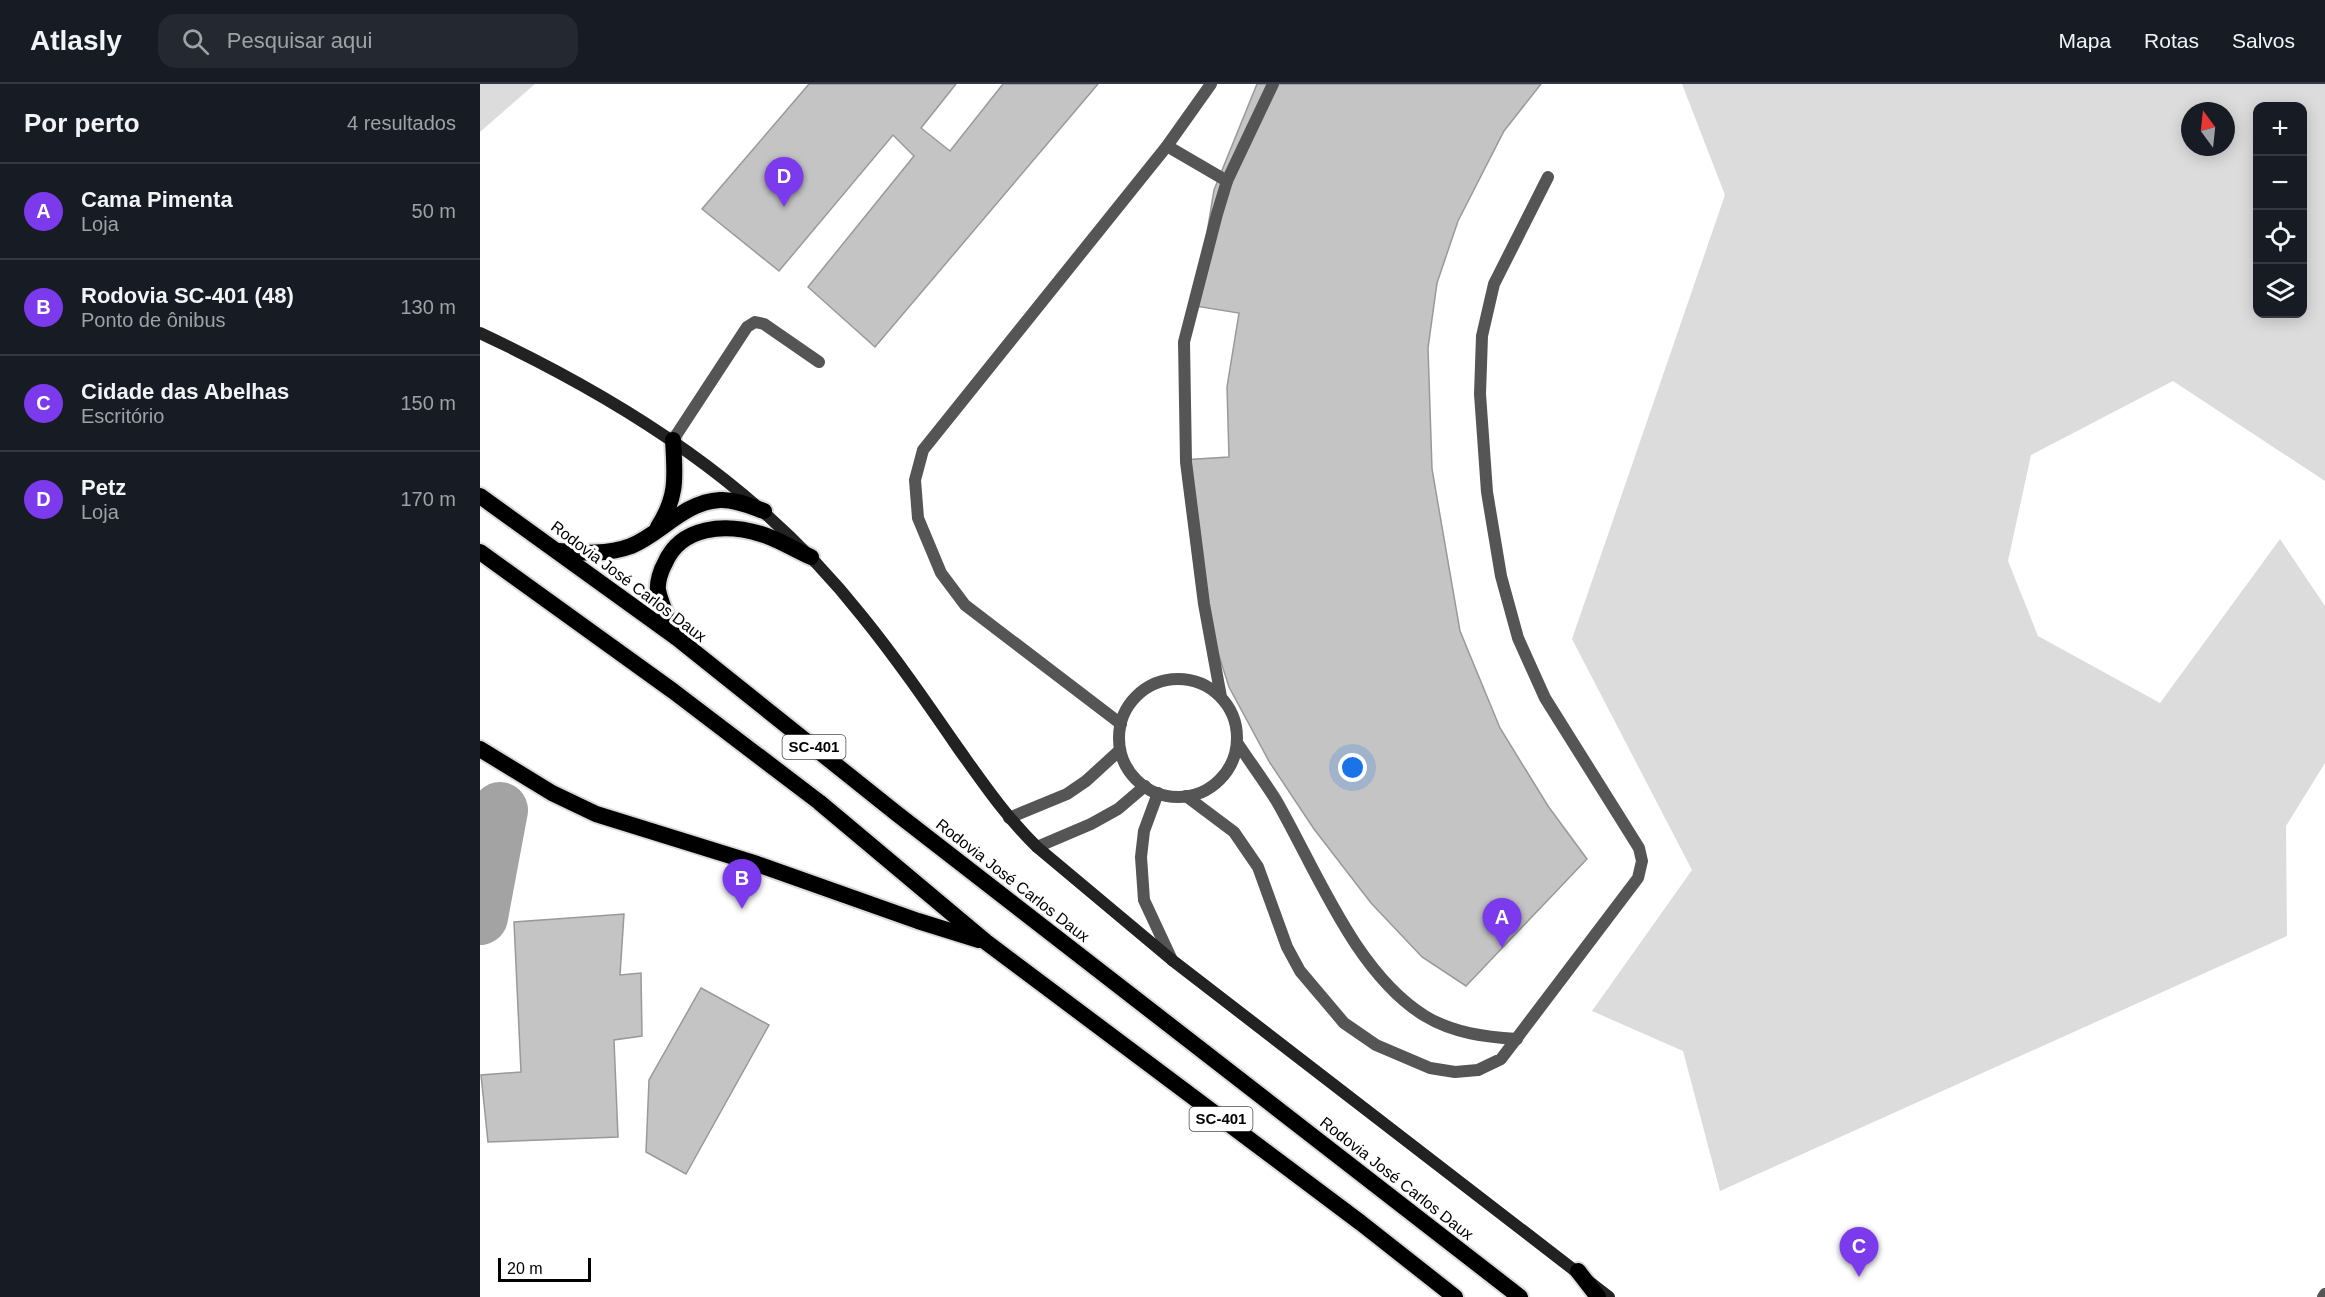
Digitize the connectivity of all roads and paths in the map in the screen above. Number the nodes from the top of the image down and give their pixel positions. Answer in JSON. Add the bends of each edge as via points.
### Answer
{"nodes":[{"id":1,"x":1211,"y":84,"type":"edge"},
{"id":2,"x":1273,"y":84,"type":"edge"},
{"id":3,"x":1167,"y":146,"type":"junction"},
{"id":4,"x":1548,"y":177,"type":"dead end"},
{"id":5,"x":1227,"y":181,"type":"junction"},
{"id":6,"x":480,"y":333,"type":"edge"},
{"id":7,"x":819,"y":363,"type":"dead end"},
{"id":8,"x":673,"y":440,"type":"junction"},
{"id":9,"x":480,"y":496,"type":"edge"},
{"id":10,"x":764,"y":511,"type":"junction"},
{"id":11,"x":652,"y":535,"type":"junction"},
{"id":12,"x":558,"y":550,"type":"junction"},
{"id":13,"x":480,"y":552,"type":"edge"},
{"id":14,"x":811,"y":557,"type":"junction"},
{"id":15,"x":677,"y":638,"type":"junction"},
{"id":16,"x":1221,"y":697,"type":"junction"},
{"id":17,"x":1121,"y":724,"type":"junction"},
{"id":18,"x":1238,"y":744,"type":"junction"},
{"id":19,"x":480,"y":749,"type":"edge"},
{"id":20,"x":1120,"y":750,"type":"junction"},
{"id":21,"x":1145,"y":786,"type":"junction"},
{"id":22,"x":1158,"y":793,"type":"junction"},
{"id":23,"x":1186,"y":796,"type":"junction"},
{"id":24,"x":1009,"y":818,"type":"junction"},
{"id":25,"x":1037,"y":847,"type":"junction"},
{"id":26,"x":986,"y":942,"type":"junction"},
{"id":27,"x":1172,"y":960,"type":"junction"},
{"id":28,"x":1517,"y":1039,"type":"junction"},
{"id":29,"x":1578,"y":1271,"type":"junction"},
{"id":30,"x":1455,"y":1297,"type":"edge"},
{"id":31,"x":1520,"y":1297,"type":"edge"},
{"id":32,"x":1598,"y":1297,"type":"edge"},
{"id":33,"x":1609,"y":1297,"type":"edge"}],
"edges":[{"from":1,"to":3,"type":"lane"},
{"from":2,"to":5,"type":"lane"},
{"from":3,"to":5,"type":"lane"},
{"from":3,"to":17,"type":"lane","via":[[923,450],[915,480],[918,518],[941,573],[966,605]]},
{"from":4,"to":28,"type":"lane","via":[[1494,284],[1482,336],[1480,394],[1487,492],[1501,576],[1518,638],[1545,698],[1639,848],[1642,861],[1638,878]]},
{"from":5,"to":16,"type":"lane","via":[[1184,342],[1186,462],[1204,604]]},
{"from":6,"to":8,"type":"main road","via":[[606,398]]},
{"from":7,"to":8,"type":"lane","via":[[764,324],[755,322],[747,327]]},
{"from":8,"to":10,"type":"main road"},
{"from":8,"to":11,"type":"highway","via":[[673,496],[669,510]]},
{"from":9,"to":12,"type":"highway","name":"Rodovia José Carlos Daux","number":"SC-401"},
{"from":10,"to":11,"type":"highway","via":[[721,500],[703,503],[681,513]]},
{"from":10,"to":14,"type":"main road"},
{"from":11,"to":12,"type":"highway","via":[[630,546],[594,554]]},
{"from":12,"to":15,"type":"highway","name":"Rodovia José Carlos Daux","number":"SC-401"},
{"from":13,"to":26,"type":"highway","number":"SC-401","via":[[819,802]]},
{"from":14,"to":15,"type":"highway","via":[[761,534],[730,528],[706,530],[683,539],[672,548],[658,588]]},
{"from":14,"to":24,"type":"main road","via":[[897,661]]},
{"from":15,"to":31,"type":"highway","name":"Rodovia José Carlos Daux","number":"SC-401"},
{"from":16,"to":17,"type":"lane","via":[[1198,682],[1170,679],[1138,695]]},
{"from":16,"to":18,"type":"lane","via":[[1231,710]]},
{"from":17,"to":20,"type":"lane"},
{"from":18,"to":23,"type":"lane","via":[[1226,773],[1215,784]]},
{"from":18,"to":28,"type":"lane","via":[[1276,800],[1370,965],[1425,1016],[1458,1031]]},
{"from":19,"to":26,"type":"highway","via":[[552,793],[596,814]]},
{"from":20,"to":21,"type":"lane","via":[[1125,764]]},
{"from":20,"to":24,"type":"lane","via":[[1067,794]]},
{"from":21,"to":22,"type":"lane"},
{"from":21,"to":25,"type":"lane","via":[[1118,809]]},
{"from":22,"to":23,"type":"lane"},
{"from":22,"to":27,"type":"lane","via":[[1144,831],[1143,889],[1144,900]]},
{"from":23,"to":28,"type":"lane","via":[[1234,832],[1258,867],[1287,947],[1300,971],[1344,1023],[1376,1045],[1430,1068],[1455,1072],[1478,1070],[1501,1059]]},
{"from":24,"to":25,"type":"main road"},
{"from":25,"to":27,"type":"main road"},
{"from":26,"to":30,"type":"highway","number":"SC-401"},
{"from":27,"to":29,"type":"main road"},
{"from":29,"to":32,"type":"highway"},
{"from":29,"to":33,"type":"main road"}]}
